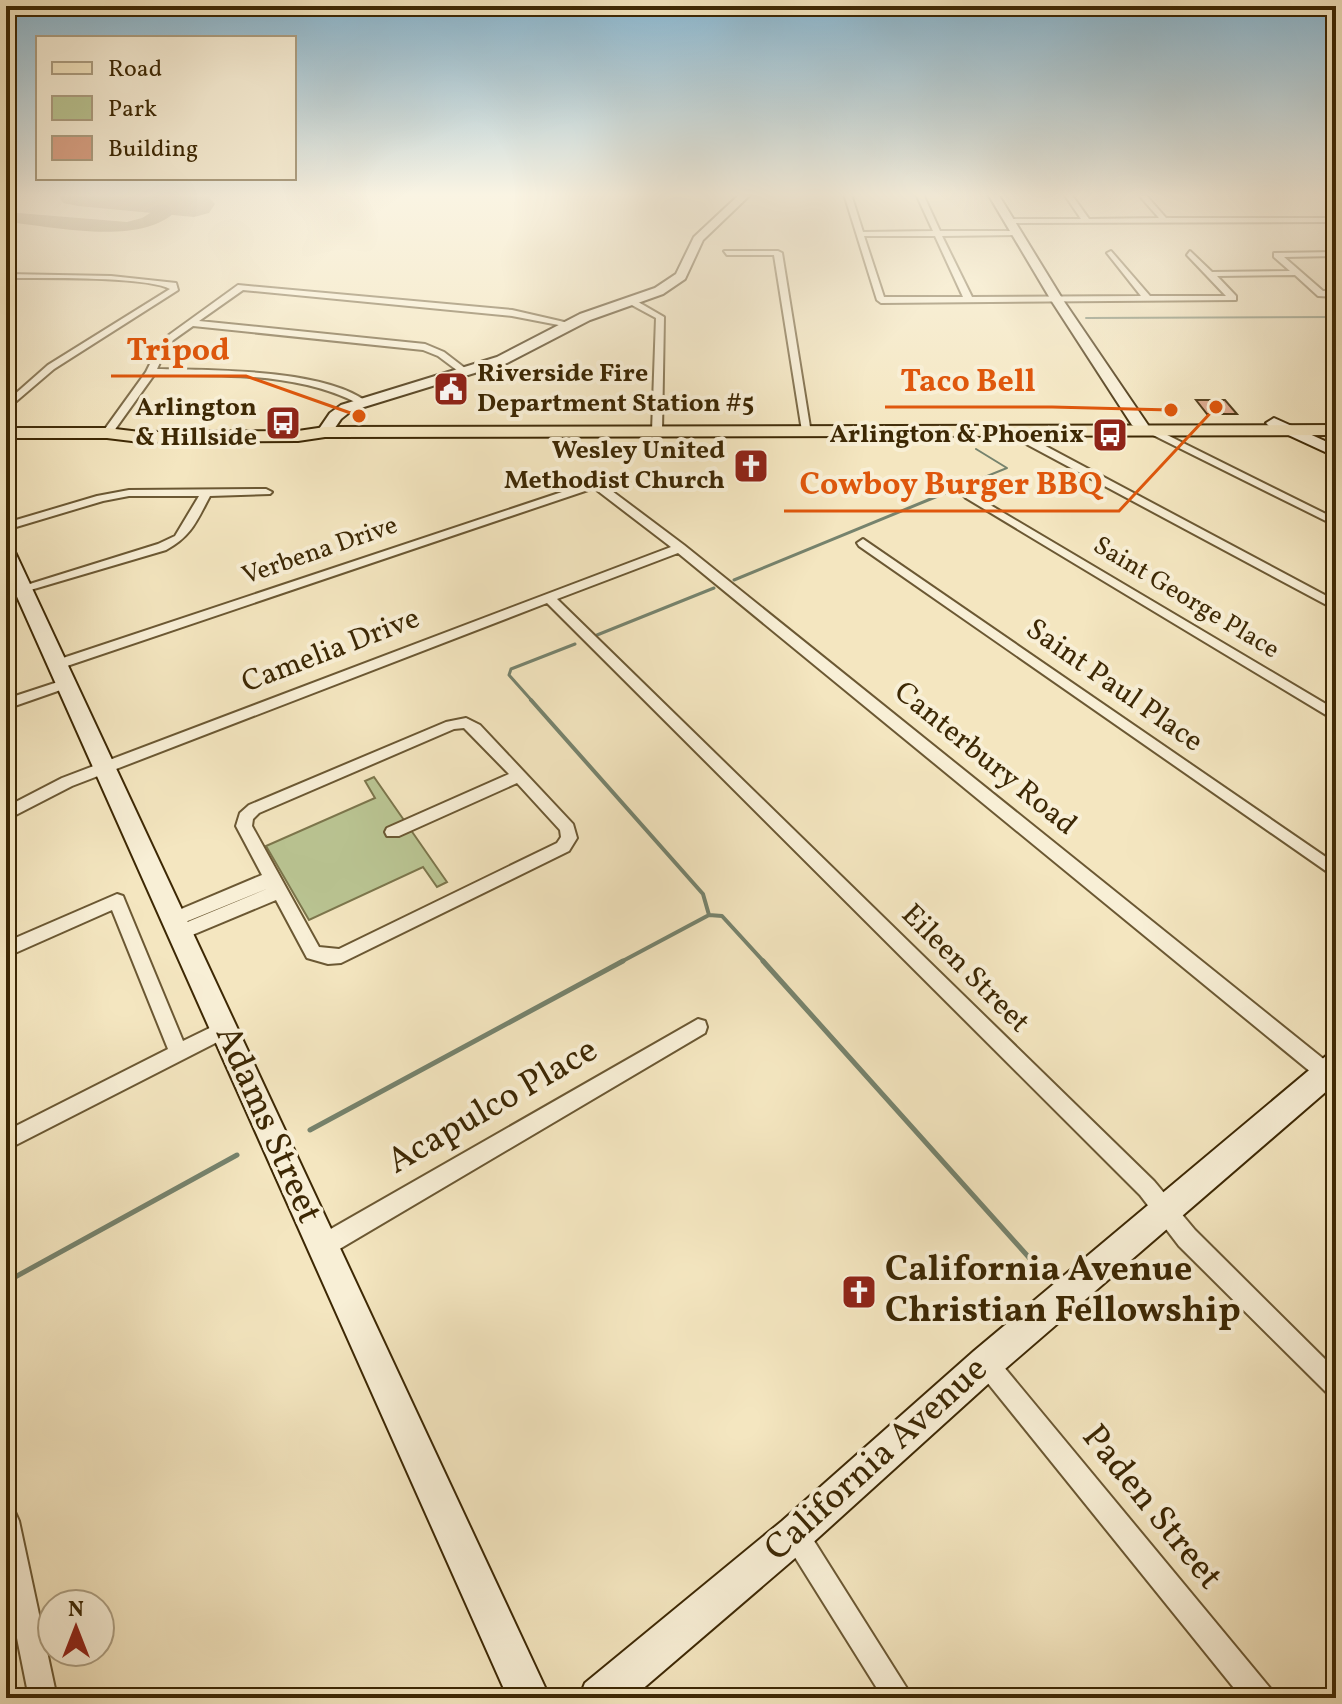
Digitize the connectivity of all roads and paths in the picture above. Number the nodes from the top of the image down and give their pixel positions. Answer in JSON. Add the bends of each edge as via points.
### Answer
{"nodes":[{"id":1,"x":1297,"y":273,"type":"edge"},
{"id":2,"x":682,"y":274,"type":"edge"},
{"id":3,"x":781,"y":274,"type":"edge"},
{"id":4,"x":872,"y":274,"type":"edge"},
{"id":5,"x":957,"y":274,"type":"edge"},
{"id":6,"x":1041,"y":274,"type":"edge"},
{"id":7,"x":1128,"y":274,"type":"edge"},
{"id":8,"x":1211,"y":274,"type":"joint"},
{"id":9,"x":1252,"y":274,"type":"edge"},
{"id":10,"x":6,"y":276,"type":"edge"},
{"id":11,"x":1336,"y":294,"type":"edge"},
{"id":12,"x":1148,"y":299,"type":"junction"},
{"id":13,"x":969,"y":300,"type":"junction"},
{"id":14,"x":1057,"y":300,"type":"junction"},
{"id":15,"x":633,"y":302,"type":"junction"},
{"id":16,"x":192,"y":323,"type":"junction"},
{"id":17,"x":569,"y":324,"type":"junction"},
{"id":18,"x":151,"y":372,"type":"junction"},
{"id":19,"x":465,"y":372,"type":"junction"},
{"id":20,"x":362,"y":402,"type":"junction"},
{"id":21,"x":6,"y":407,"type":"edge"},
{"id":22,"x":1336,"y":423,"type":"edge"},
{"id":23,"x":1282,"y":427,"type":"junction"},
{"id":24,"x":1145,"y":428,"type":"junction"},
{"id":25,"x":1006,"y":429,"type":"junction"},
{"id":26,"x":657,"y":431,"type":"junction"},
{"id":27,"x":807,"y":431,"type":"junction"},
{"id":28,"x":325,"y":432,"type":"junction"},
{"id":29,"x":6,"y":433,"type":"edge"},
{"id":30,"x":107,"y":433,"type":"junction"},
{"id":31,"x":1321,"y":433,"type":"edge"},
{"id":32,"x":1336,"y":452,"type":"edge"},
{"id":33,"x":596,"y":484,"type":"joint"},
{"id":34,"x":93,"y":486,"type":"dead end"},
{"id":35,"x":266,"y":492,"type":"dead end"},
{"id":36,"x":206,"y":493,"type":"junction"},
{"id":37,"x":970,"y":496,"type":"dead end"},
{"id":38,"x":101,"y":498,"type":"junction"},
{"id":39,"x":1336,"y":523,"type":"edge"},
{"id":40,"x":6,"y":527,"type":"edge"},
{"id":41,"x":863,"y":543,"type":"dead end"},
{"id":42,"x":680,"y":548,"type":"junction"},
{"id":43,"x":6,"y":552,"type":"edge"},
{"id":44,"x":23,"y":588,"type":"junction"},
{"id":45,"x":549,"y":598,"type":"junction"},
{"id":46,"x":1336,"y":606,"type":"edge"},
{"id":47,"x":63,"y":674,"type":"junction"},
{"id":48,"x":6,"y":704,"type":"edge"},
{"id":49,"x":1336,"y":716,"type":"edge"},
{"id":50,"x":103,"y":768,"type":"junction"},
{"id":51,"x":519,"y":776,"type":"junction"},
{"id":52,"x":6,"y":814,"type":"edge"},
{"id":53,"x":393,"y":832,"type":"dead end"},
{"id":54,"x":1336,"y":872,"type":"edge"},
{"id":55,"x":276,"y":885,"type":"junction"},
{"id":56,"x":176,"y":926,"type":"junction"},
{"id":57,"x":6,"y":950,"type":"edge"},
{"id":58,"x":698,"y":1027,"type":"dead end"},
{"id":59,"x":224,"y":1029,"type":"junction"},
{"id":60,"x":178,"y":1051,"type":"junction"},
{"id":61,"x":1333,"y":1073,"type":"edge"},
{"id":62,"x":6,"y":1141,"type":"edge"},
{"id":63,"x":1165,"y":1211,"type":"junction"},
{"id":64,"x":323,"y":1246,"type":"junction"},
{"id":65,"x":986,"y":1363,"type":"junction"},
{"id":66,"x":1336,"y":1386,"type":"edge"},
{"id":67,"x":6,"y":1521,"type":"edge"},
{"id":68,"x":795,"y":1534,"type":"junction"},
{"id":69,"x":43,"y":1698,"type":"edge"},
{"id":70,"x":529,"y":1698,"type":"edge"},
{"id":71,"x":600,"y":1698,"type":"edge"},
{"id":72,"x":899,"y":1698,"type":"edge"},
{"id":73,"x":1260,"y":1698,"type":"edge"}],
"edges":[{"from":1,"to":11,"type":"street","via":[[1321,294]]},
{"from":2,"to":15,"type":"street"},
{"from":3,"to":27,"type":"street"},
{"from":4,"to":13,"type":"street","via":[[881,300]]},
{"from":5,"to":13,"type":"street"},
{"from":6,"to":14,"type":"street"},
{"from":7,"to":12,"type":"street"},
{"from":8,"to":9,"type":"street"},
{"from":8,"to":12,"type":"street","via":[[1233,298]]},
{"from":10,"to":21,"type":"street","via":[[146,280],[173,285],[174,290],[51,367]]},
{"from":12,"to":14,"type":"street"},
{"from":13,"to":14,"type":"street"},
{"from":14,"to":24,"type":"street"},
{"from":15,"to":17,"type":"street"},
{"from":15,"to":26,"type":"street","via":[[660,317]]},
{"from":16,"to":17,"type":"street","via":[[241,287],[512,313]]},
{"from":16,"to":18,"type":"street","via":[[165,342]]},
{"from":16,"to":19,"type":"street","via":[[425,347]]},
{"from":17,"to":19,"type":"street","via":[[515,355]]},
{"from":18,"to":20,"type":"street","via":[[204,372],[326,386]]},
{"from":18,"to":30,"type":"street"},
{"from":19,"to":20,"type":"street"},
{"from":20,"to":28,"type":"street","via":[[340,411]]},
{"from":22,"to":23,"type":"main road"},
{"from":23,"to":24,"type":"main road"},
{"from":23,"to":31,"type":"main road"},
{"from":24,"to":25,"type":"main road"},
{"from":24,"to":39,"type":"street"},
{"from":25,"to":27,"type":"main road"},
{"from":25,"to":46,"type":"street"},
{"from":26,"to":27,"type":"main road"},
{"from":26,"to":28,"type":"main road"},
{"from":28,"to":30,"type":"main road","via":[[140,437]]},
{"from":29,"to":30,"type":"main road"},
{"from":31,"to":32,"type":"street"},
{"from":33,"to":42,"type":"street","name":"Canterbury Road"},
{"from":33,"to":47,"type":"street","name":"Verbena Drive"},
{"from":34,"to":38,"type":"street"},
{"from":35,"to":36,"type":"street"},
{"from":36,"to":38,"type":"street"},
{"from":36,"to":44,"type":"street","via":[[179,538],[162,547]]},
{"from":37,"to":49,"type":"street","name":"Saint George Place"},
{"from":38,"to":40,"type":"street"},
{"from":41,"to":54,"type":"street","name":"Saint Paul Place"},
{"from":42,"to":45,"type":"street","name":"Camelia Drive"},
{"from":42,"to":61,"type":"street","name":"Canterbury Road"},
{"from":43,"to":44,"type":"street","name":"Adams Street"},
{"from":44,"to":47,"type":"street","name":"Adams Street"},
{"from":45,"to":50,"type":"street","name":"Camelia Drive"},
{"from":45,"to":63,"type":"street","name":"Eileen Street"},
{"from":47,"to":48,"type":"street","name":"Verbena Drive"},
{"from":47,"to":50,"type":"street","name":"Adams Street"},
{"from":50,"to":52,"type":"street","name":"Camelia Drive"},
{"from":50,"to":56,"type":"street","name":"Adams Street"},
{"from":51,"to":53,"type":"street"},
{"from":51,"to":55,"type":"street","via":[[466,723],[254,809],[244,826]]},
{"from":51,"to":55,"type":"street","via":[[567,828],[569,838],[563,847],[341,956],[313,953]]},
{"from":55,"to":56,"type":"street"},
{"from":56,"to":59,"type":"street","name":"Adams Street"},
{"from":57,"to":60,"type":"street","via":[[117,901]]},
{"from":58,"to":64,"type":"street","name":"Acapulco Place"},
{"from":59,"to":60,"type":"street"},
{"from":59,"to":64,"type":"street","name":"Adams Street"},
{"from":60,"to":62,"type":"street"},
{"from":61,"to":63,"type":"street","name":"California Avenue"},
{"from":63,"to":65,"type":"street","name":"California Avenue"},
{"from":63,"to":66,"type":"street","name":"Eileen Street"},
{"from":64,"to":70,"type":"street","name":"Adams Street"},
{"from":65,"to":68,"type":"street","name":"California Avenue"},
{"from":65,"to":73,"type":"street","name":"Paden Street"},
{"from":67,"to":69,"type":"street"},
{"from":68,"to":71,"type":"street","name":"California Avenue"},
{"from":68,"to":72,"type":"street"}]}
